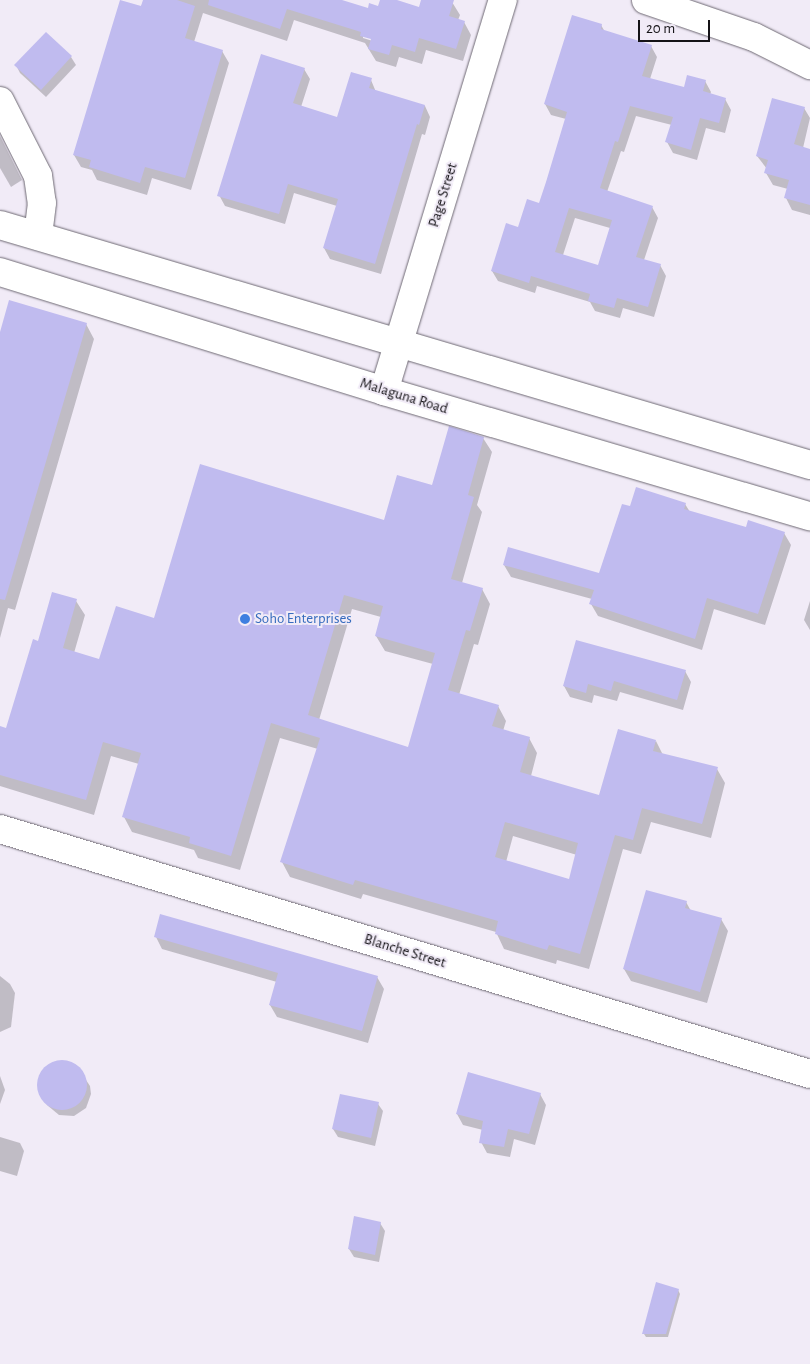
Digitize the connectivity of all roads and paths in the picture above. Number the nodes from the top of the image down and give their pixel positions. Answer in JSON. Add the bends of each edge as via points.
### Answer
{"nodes":[{"id":1,"x":503,"y":0,"type":"edge"},
{"id":2,"x":646,"y":0,"type":"edge"},
{"id":3,"x":810,"y":66,"type":"edge"},
{"id":4,"x":0,"y":101,"type":"edge"},
{"id":5,"x":0,"y":224,"type":"edge"},
{"id":6,"x":38,"y":236,"type":"junction"},
{"id":7,"x":0,"y":272,"type":"edge"},
{"id":8,"x":397,"y":344,"type":"junction"},
{"id":9,"x":384,"y":391,"type":"junction"},
{"id":10,"x":810,"y":465,"type":"edge"},
{"id":11,"x":810,"y":516,"type":"edge"},
{"id":12,"x":0,"y":829,"type":"edge"},
{"id":13,"x":810,"y":1074,"type":"edge"}],
"edges":[{"from":1,"to":8,"type":"street","name":"Page Street"},
{"from":2,"to":3,"type":"street","via":[[754,37]]},
{"from":4,"to":6,"type":"street","via":[[38,176],[42,203]]},
{"from":5,"to":6,"type":"street"},
{"from":6,"to":8,"type":"street"},
{"from":7,"to":9,"type":"street","name":"Malaguna Road"},
{"from":8,"to":9,"type":"street","name":"Page Street"},
{"from":8,"to":10,"type":"street"},
{"from":9,"to":11,"type":"street","name":"Malaguna Road"},
{"from":12,"to":13,"type":"street","name":"Blanche Street"}]}
